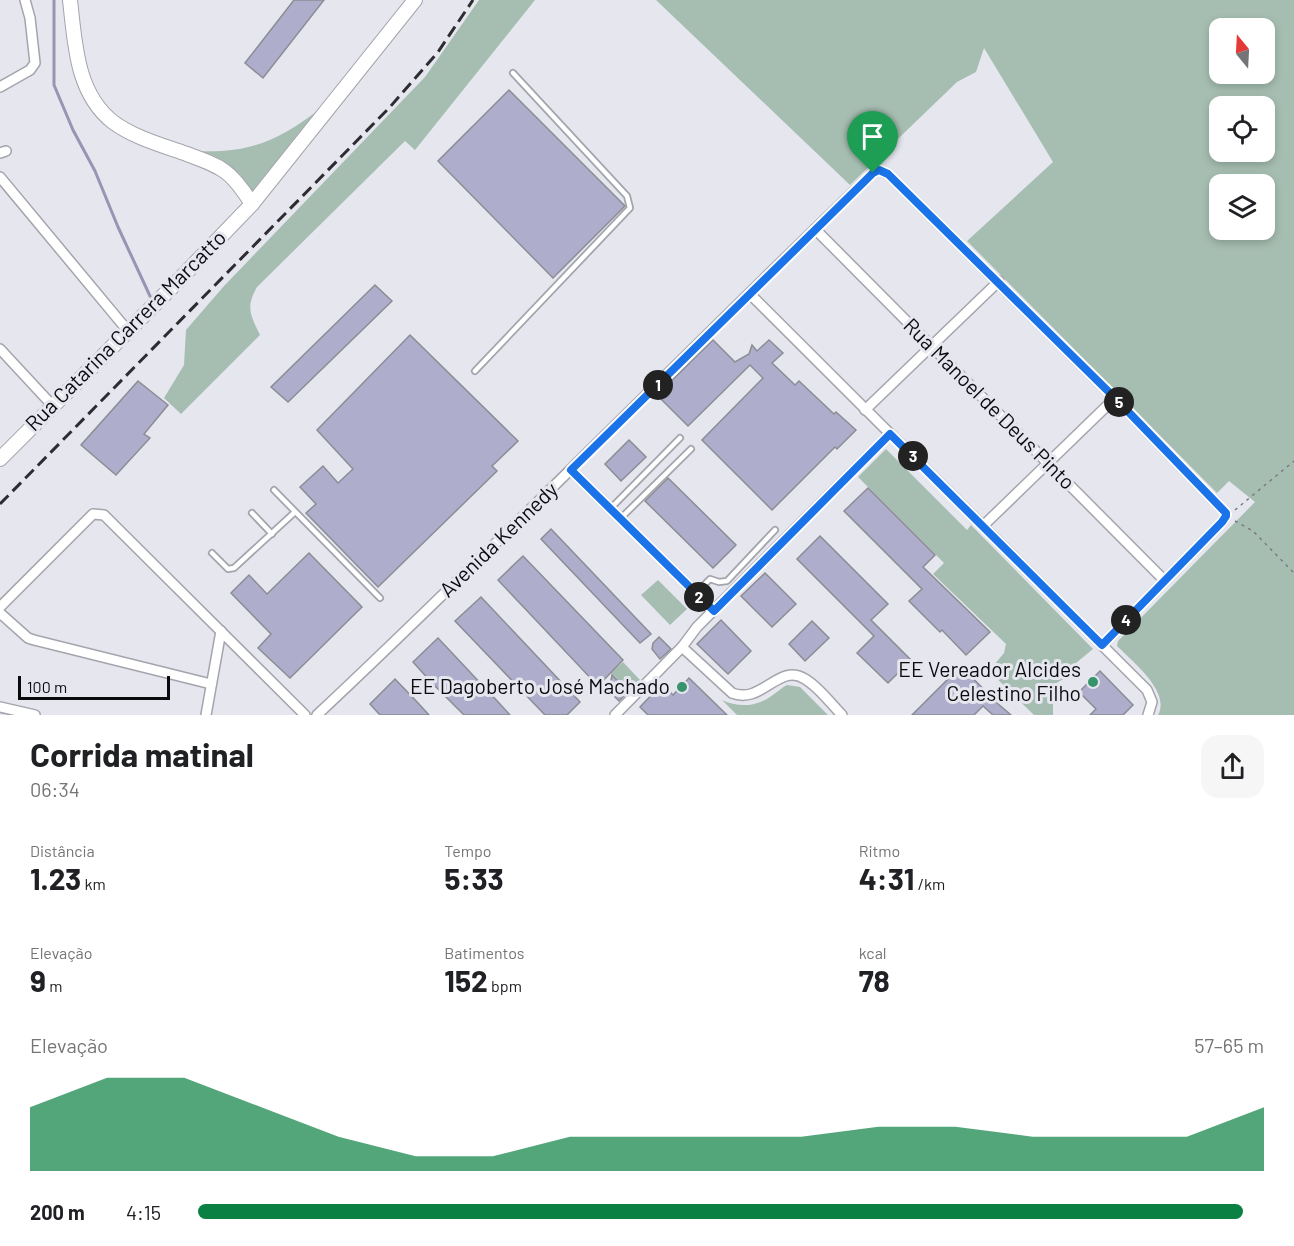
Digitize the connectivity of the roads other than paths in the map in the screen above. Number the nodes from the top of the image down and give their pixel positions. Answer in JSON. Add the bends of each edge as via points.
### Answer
{"nodes":[{"id":1,"x":26,"y":0,"type":"edge"},
{"id":2,"x":70,"y":0,"type":"edge"},
{"id":3,"x":415,"y":0,"type":"edge"},
{"id":4,"x":513,"y":73,"type":"dead end"},
{"id":5,"x":0,"y":87,"type":"edge"},
{"id":6,"x":0,"y":177,"type":"edge"},
{"id":7,"x":252,"y":204,"type":"junction"},
{"id":8,"x":815,"y":229,"type":"junction"},
{"id":9,"x":999,"y":281,"type":"junction"},
{"id":10,"x":750,"y":294,"type":"junction"},
{"id":11,"x":128,"y":331,"type":"junction"},
{"id":12,"x":932,"y":346,"type":"junction"},
{"id":13,"x":0,"y":350,"type":"edge"},
{"id":14,"x":475,"y":371,"type":"dead end"},
{"id":15,"x":1115,"y":398,"type":"junction"},
{"id":16,"x":52,"y":405,"type":"junction"},
{"id":17,"x":865,"y":410,"type":"junction"},
{"id":18,"x":890,"y":434,"type":"junction"},
{"id":19,"x":680,"y":438,"type":"dead end"},
{"id":20,"x":691,"y":449,"type":"dead end"},
{"id":21,"x":0,"y":459,"type":"edge"},
{"id":22,"x":1047,"y":463,"type":"junction"},
{"id":23,"x":571,"y":470,"type":"junction"},
{"id":24,"x":274,"y":490,"type":"dead end"},
{"id":25,"x":611,"y":508,"type":"junction"},
{"id":26,"x":295,"y":512,"type":"junction"},
{"id":27,"x":252,"y":513,"type":"dead end"},
{"id":28,"x":621,"y":518,"type":"junction"},
{"id":29,"x":983,"y":526,"type":"junction"},
{"id":30,"x":776,"y":530,"type":"dead end"},
{"id":31,"x":272,"y":534,"type":"junction"},
{"id":32,"x":212,"y":553,"type":"dead end"},
{"id":33,"x":1164,"y":580,"type":"junction"},
{"id":34,"x":696,"y":593,"type":"junction"},
{"id":35,"x":380,"y":598,"type":"dead end"},
{"id":36,"x":0,"y":607,"type":"edge"},
{"id":37,"x":714,"y":611,"type":"junction"},
{"id":38,"x":0,"y":613,"type":"edge"},
{"id":39,"x":221,"y":632,"type":"junction"},
{"id":40,"x":1102,"y":645,"type":"junction"},
{"id":41,"x":682,"y":647,"type":"junction"},
{"id":42,"x":211,"y":684,"type":"junction"},
{"id":43,"x":0,"y":707,"type":"edge"},
{"id":44,"x":36,"y":715,"type":"edge"},
{"id":45,"x":206,"y":715,"type":"edge"},
{"id":46,"x":305,"y":715,"type":"edge"},
{"id":47,"x":317,"y":715,"type":"edge"},
{"id":48,"x":615,"y":715,"type":"edge"},
{"id":49,"x":842,"y":715,"type":"edge"},
{"id":50,"x":1148,"y":715,"type":"edge"}],
"edges":[{"from":1,"to":5,"type":"street","via":[[34,66]]},
{"from":2,"to":7,"type":"street","via":[[81,73],[102,113],[128,131],[226,170]]},
{"from":3,"to":7,"type":"street","name":"Rua Catarina Carrera Marcatto"},
{"from":4,"to":14,"type":"lane","via":[[627,196],[630,208]]},
{"from":6,"to":11,"type":"street"},
{"from":7,"to":11,"type":"street","name":"Rua Catarina Carrera Marcatto"},
{"from":8,"to":9,"type":"street","name":"Avenida Kennedy","via":[[879,170],[888,174]]},
{"from":8,"to":10,"type":"street","name":"Avenida Kennedy"},
{"from":8,"to":12,"type":"street","name":"Rua Manoel de Deus Pinto"},
{"from":9,"to":12,"type":"street"},
{"from":9,"to":15,"type":"street"},
{"from":10,"to":17,"type":"street"},
{"from":10,"to":23,"type":"street","name":"Avenida Kennedy"},
{"from":11,"to":16,"type":"street","name":"Rua Catarina Carrera Marcatto"},
{"from":12,"to":17,"type":"street"},
{"from":12,"to":22,"type":"street","name":"Rua Manoel de Deus Pinto"},
{"from":13,"to":16,"type":"street"},
{"from":15,"to":22,"type":"street"},
{"from":15,"to":33,"type":"street","via":[[1223,508],[1226,516]]},
{"from":16,"to":21,"type":"street","name":"Rua Catarina Carrera Marcatto"},
{"from":17,"to":18,"type":"street"},
{"from":18,"to":29,"type":"street"},
{"from":18,"to":37,"type":"street"},
{"from":19,"to":25,"type":"lane"},
{"from":20,"to":28,"type":"lane"},
{"from":22,"to":29,"type":"street"},
{"from":22,"to":33,"type":"street","name":"Rua Manoel de Deus Pinto"},
{"from":23,"to":25,"type":"street"},
{"from":23,"to":47,"type":"street","name":"Avenida Kennedy"},
{"from":24,"to":26,"type":"lane"},
{"from":25,"to":28,"type":"street"},
{"from":26,"to":31,"type":"lane"},
{"from":26,"to":35,"type":"lane"},
{"from":27,"to":31,"type":"lane"},
{"from":28,"to":34,"type":"street"},
{"from":29,"to":40,"type":"street"},
{"from":30,"to":34,"type":"lane","via":[[728,580],[710,579]]},
{"from":31,"to":32,"type":"lane","via":[[231,569]]},
{"from":33,"to":40,"type":"street"},
{"from":34,"to":37,"type":"street"},
{"from":36,"to":39,"type":"street","via":[[93,514],[104,515]]},
{"from":37,"to":41,"type":"street"},
{"from":38,"to":42,"type":"street","via":[[28,638]]},
{"from":39,"to":42,"type":"street"},
{"from":39,"to":46,"type":"street"},
{"from":40,"to":50,"type":"street","via":[[1147,690],[1152,702]]},
{"from":41,"to":48,"type":"street"},
{"from":41,"to":49,"type":"street","via":[[741,697],[756,693],[780,677],[798,675]]},
{"from":42,"to":45,"type":"street"},
{"from":43,"to":44,"type":"street"}]}
